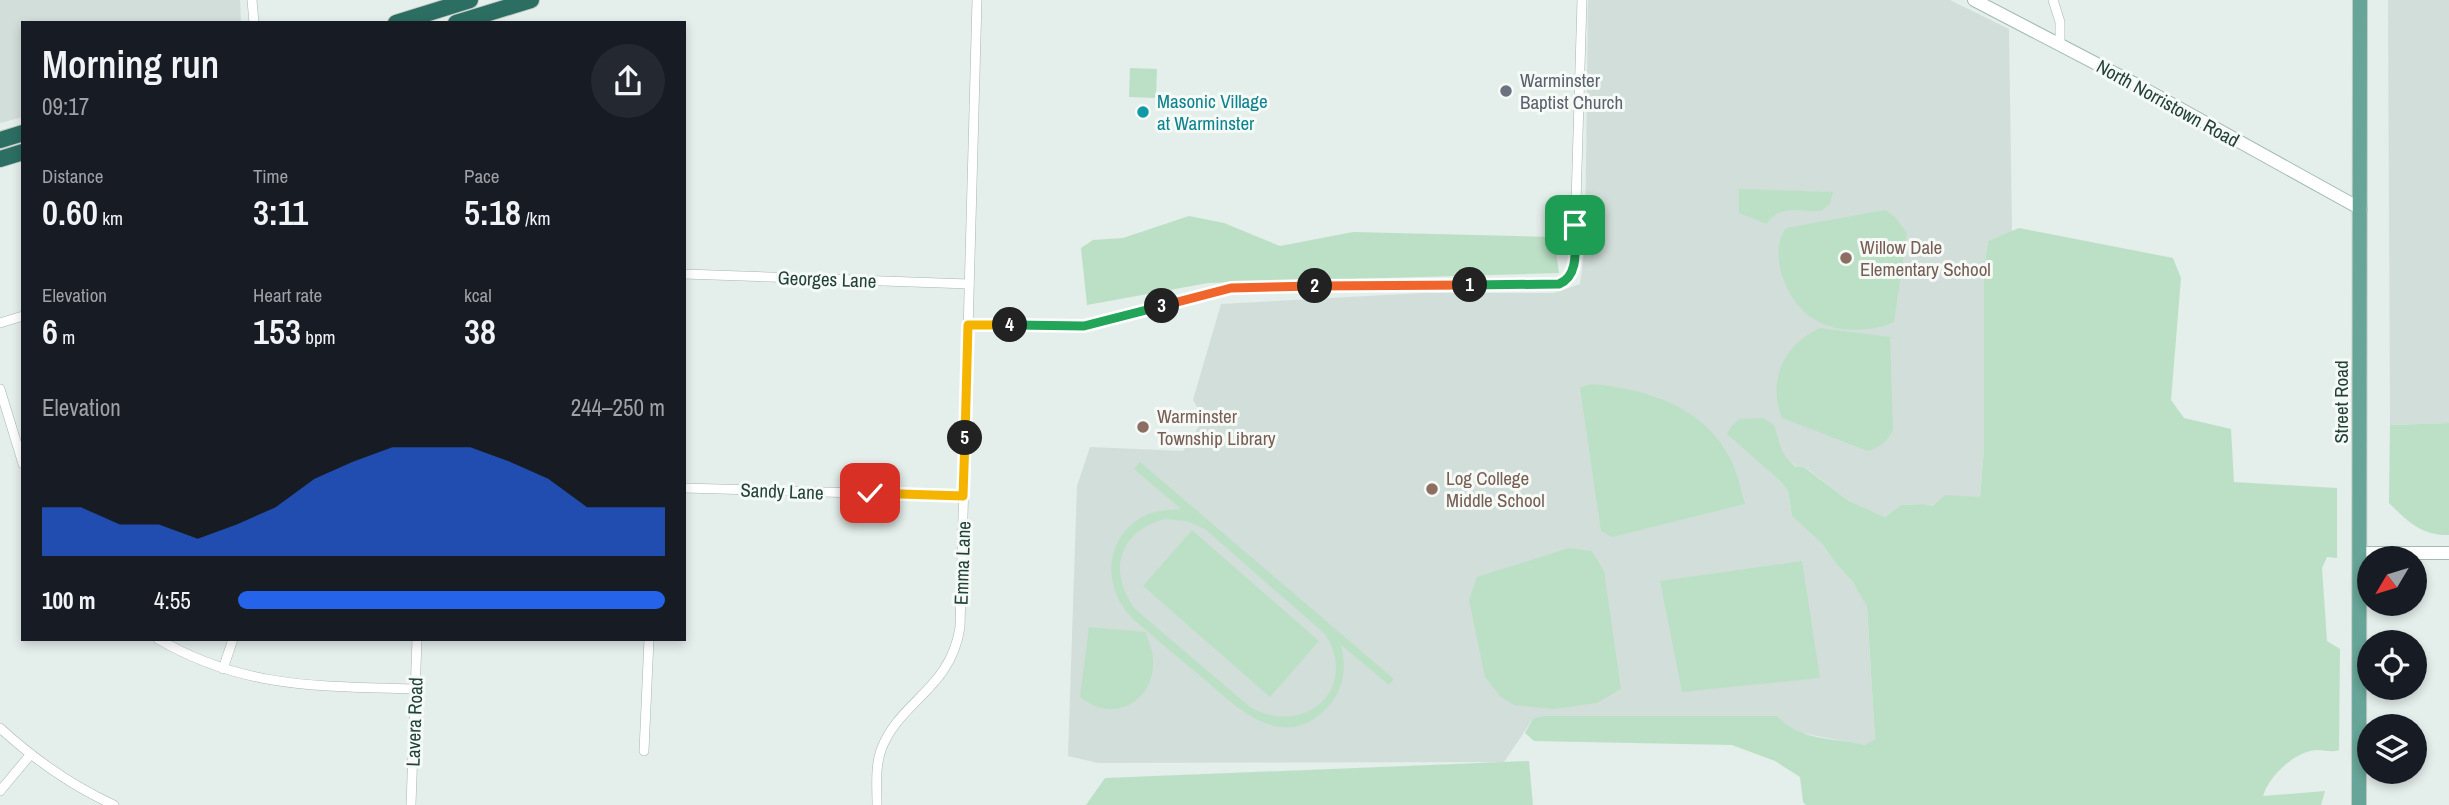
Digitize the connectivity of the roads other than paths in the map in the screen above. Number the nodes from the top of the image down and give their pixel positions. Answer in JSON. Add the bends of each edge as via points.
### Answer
{"nodes":[{"id":1,"x":252,"y":0,"type":"edge"},
{"id":2,"x":470,"y":0,"type":"edge"},
{"id":3,"x":531,"y":0,"type":"edge"},
{"id":4,"x":977,"y":0,"type":"edge"},
{"id":5,"x":1582,"y":0,"type":"edge"},
{"id":6,"x":1974,"y":0,"type":"edge"},
{"id":7,"x":2053,"y":0,"type":"edge"},
{"id":8,"x":2360,"y":0,"type":"edge"},
{"id":9,"x":435,"y":17,"type":"edge"},
{"id":10,"x":254,"y":21,"type":"edge"},
{"id":11,"x":409,"y":21,"type":"edge"},
{"id":12,"x":463,"y":21,"type":"edge"},
{"id":13,"x":2060,"y":44,"type":"junction"},
{"id":14,"x":21,"y":134,"type":"edge"},
{"id":15,"x":0,"y":140,"type":"edge"},
{"id":16,"x":21,"y":153,"type":"edge"},
{"id":17,"x":0,"y":159,"type":"edge"},
{"id":18,"x":2361,"y":209,"type":"junction"},
{"id":19,"x":686,"y":274,"type":"edge"},
{"id":20,"x":969,"y":284,"type":"junction"},
{"id":21,"x":21,"y":317,"type":"edge"},
{"id":22,"x":0,"y":323,"type":"edge"},
{"id":23,"x":968,"y":325,"type":"junction"},
{"id":24,"x":0,"y":389,"type":"edge"},
{"id":25,"x":21,"y":457,"type":"edge"},
{"id":26,"x":686,"y":488,"type":"edge"},
{"id":27,"x":963,"y":496,"type":"junction"},
{"id":28,"x":2359,"y":546,"type":"edge"},
{"id":29,"x":2427,"y":553,"type":"edge"},
{"id":30,"x":2449,"y":553,"type":"edge"},
{"id":31,"x":2359,"y":616,"type":"edge"},
{"id":32,"x":162,"y":641,"type":"edge"},
{"id":33,"x":232,"y":641,"type":"edge"},
{"id":34,"x":417,"y":641,"type":"edge"},
{"id":35,"x":649,"y":641,"type":"edge"},
{"id":36,"x":223,"y":669,"type":"junction"},
{"id":37,"x":415,"y":689,"type":"junction"},
{"id":38,"x":0,"y":729,"type":"edge"},
{"id":39,"x":644,"y":751,"type":"dead end"},
{"id":40,"x":31,"y":754,"type":"junction"},
{"id":41,"x":0,"y":791,"type":"edge"},
{"id":42,"x":114,"y":805,"type":"edge"},
{"id":43,"x":411,"y":805,"type":"edge"},
{"id":44,"x":877,"y":805,"type":"edge"},
{"id":45,"x":2359,"y":805,"type":"edge"}],
"edges":[{"from":1,"to":10,"type":"street"},
{"from":2,"to":9,"type":"highway"},
{"from":3,"to":12,"type":"highway"},
{"from":4,"to":20,"type":"street","name":"Emma Lane"},
{"from":5,"to":23,"type":"street","via":[[1574,268],[1566,281],[1244,287],[1084,326]]},
{"from":6,"to":13,"type":"street","name":"North Norristown Road"},
{"from":7,"to":13,"type":"street"},
{"from":8,"to":18,"type":"main road","name":"Street Road"},
{"from":9,"to":11,"type":"highway"},
{"from":13,"to":18,"type":"street","name":"North Norristown Road"},
{"from":14,"to":15,"type":"highway"},
{"from":16,"to":17,"type":"highway"},
{"from":18,"to":28,"type":"main road","name":"Street Road"},
{"from":19,"to":20,"type":"street","name":"Georges Lane"},
{"from":20,"to":23,"type":"street","name":"Emma Lane"},
{"from":21,"to":22,"type":"street"},
{"from":23,"to":27,"type":"street","name":"Emma Lane"},
{"from":24,"to":25,"type":"street"},
{"from":26,"to":27,"type":"street","name":"Sandy Lane"},
{"from":27,"to":44,"type":"street","name":"Emma Lane","via":[[958,639],[947,668],[887,737],[878,762]]},
{"from":29,"to":30,"type":"street"},
{"from":31,"to":45,"type":"main road","name":"Street Road"},
{"from":32,"to":36,"type":"street"},
{"from":33,"to":36,"type":"street"},
{"from":34,"to":37,"type":"street","name":"Lavera Road"},
{"from":35,"to":39,"type":"street"},
{"from":36,"to":37,"type":"street","via":[[282,683]]},
{"from":37,"to":43,"type":"street","name":"Lavera Road"},
{"from":38,"to":40,"type":"street"},
{"from":40,"to":41,"type":"street"},
{"from":40,"to":42,"type":"street"}]}
